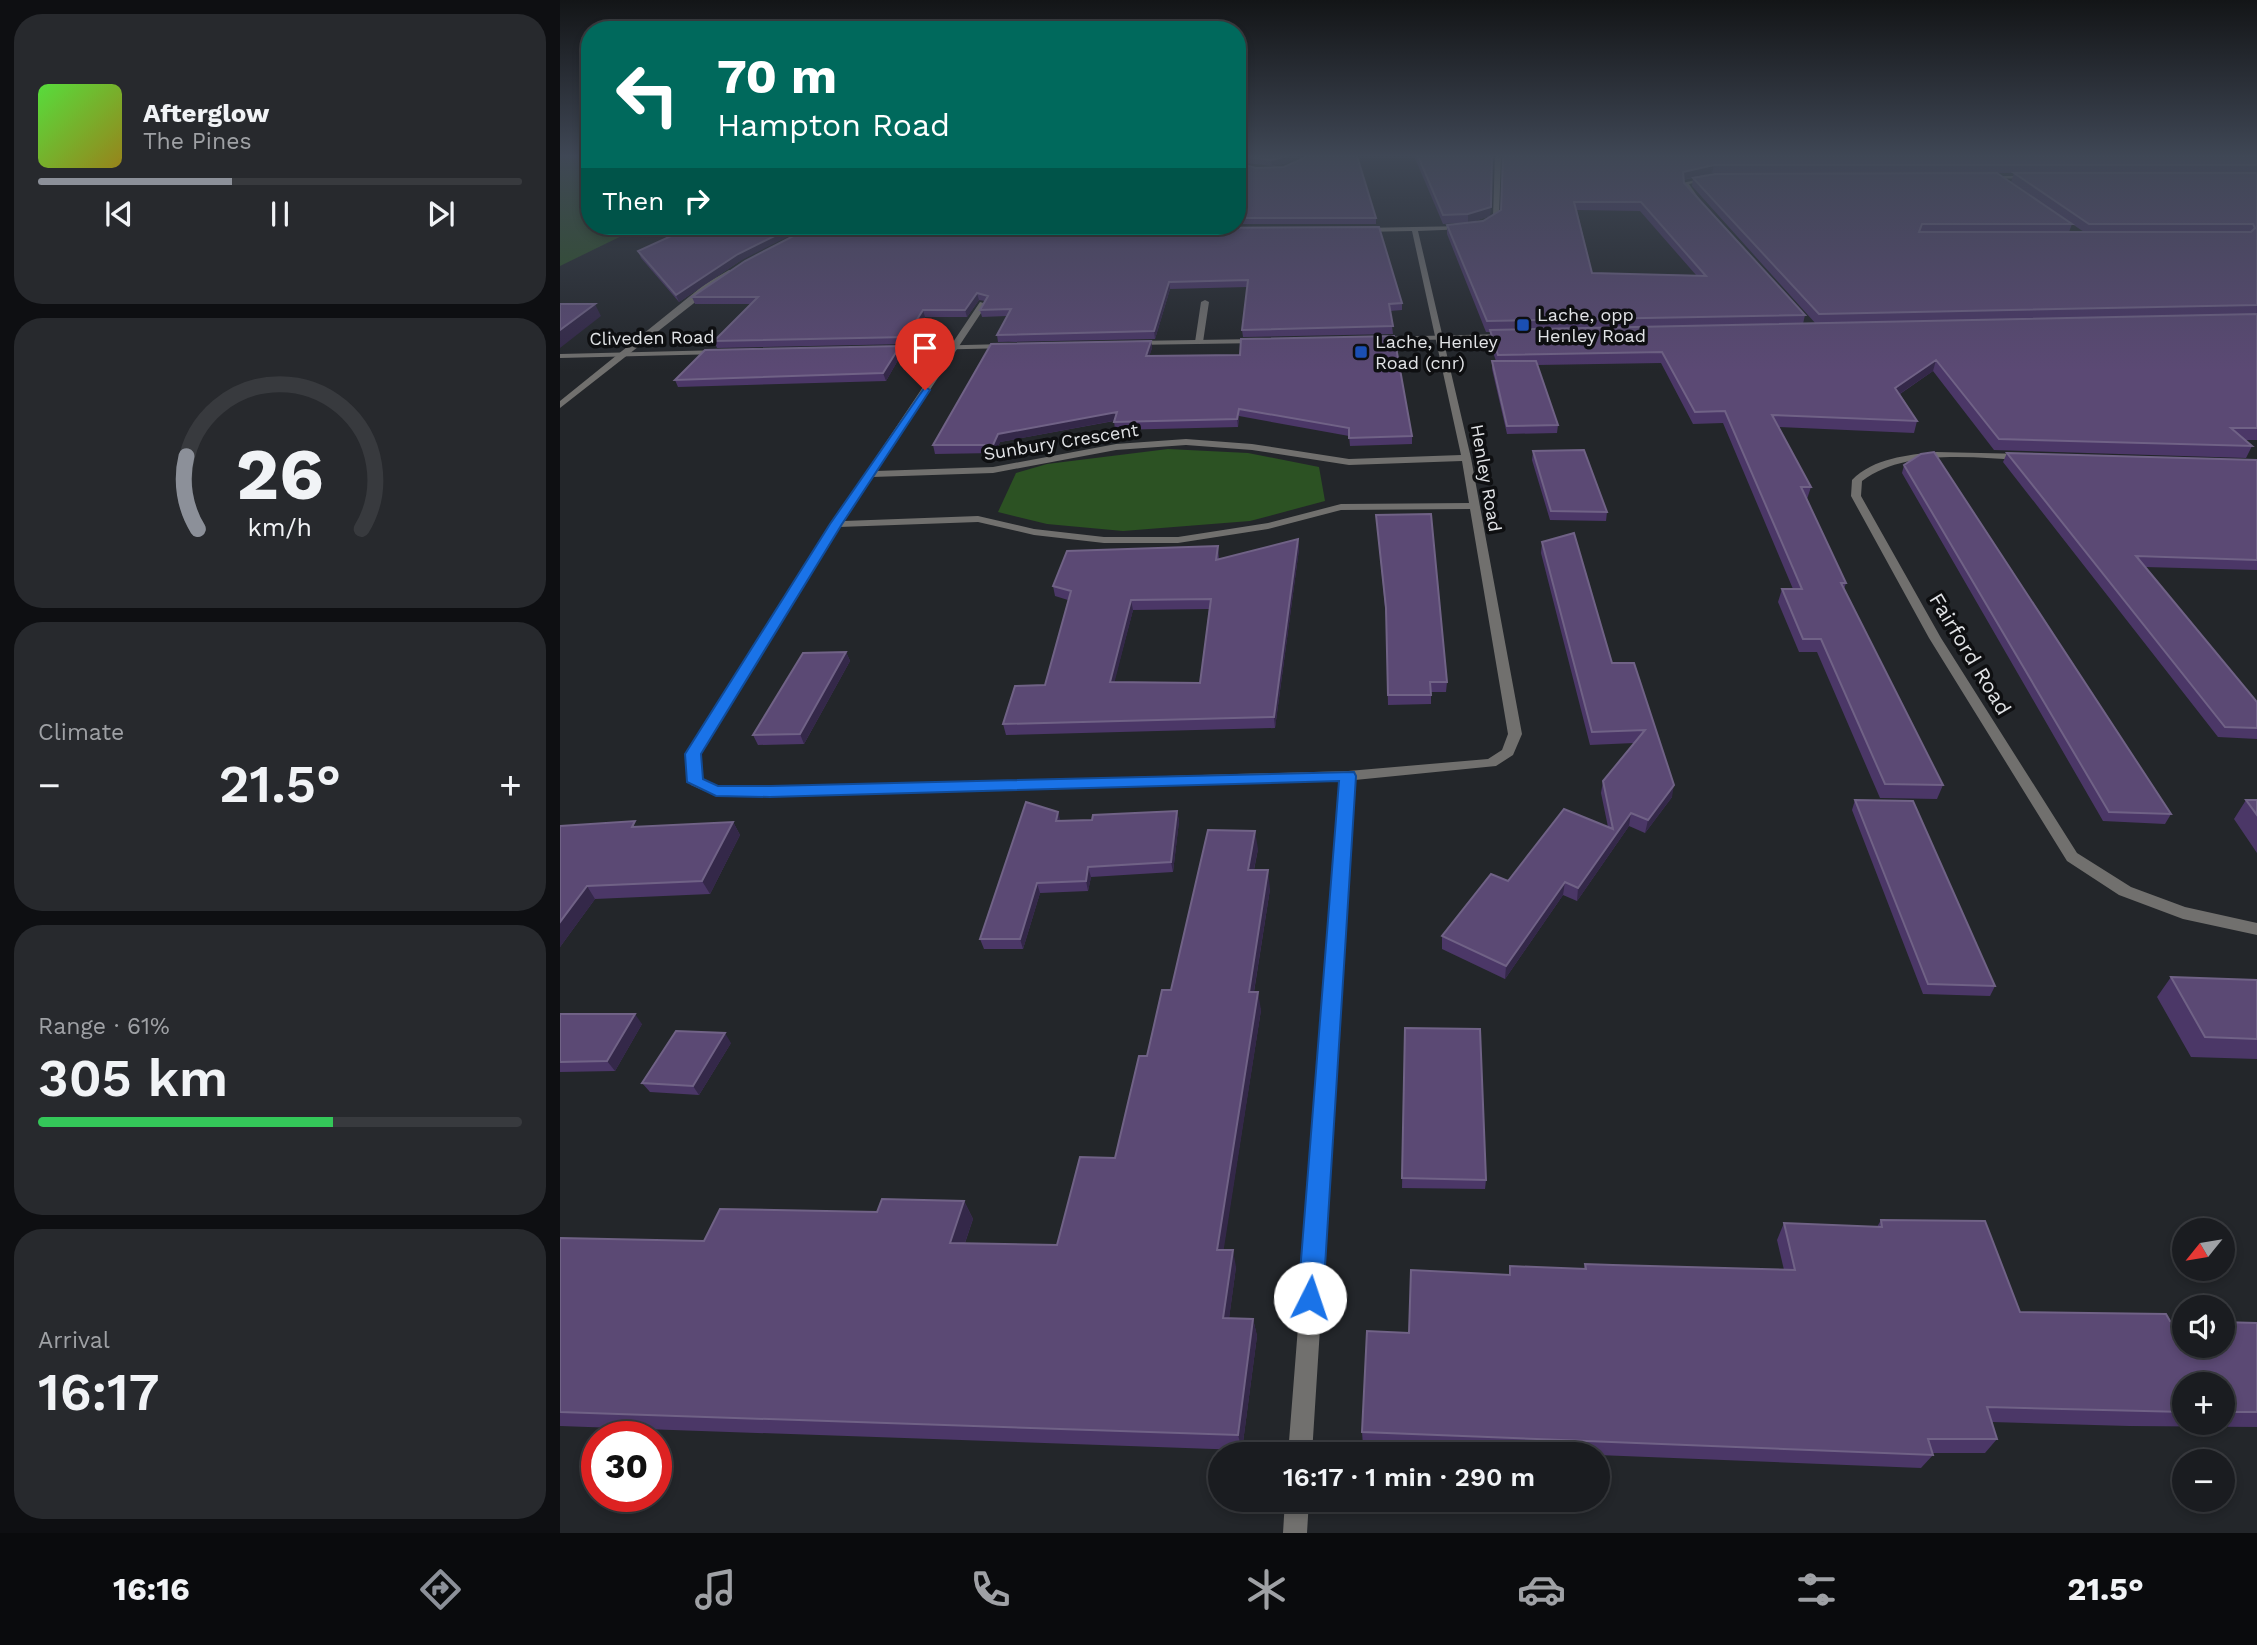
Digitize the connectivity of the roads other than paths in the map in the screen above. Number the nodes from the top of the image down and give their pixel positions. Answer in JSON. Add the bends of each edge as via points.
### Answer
{"nodes":[{"id":1,"x":1468,"y":228,"type":"edge"},
{"id":2,"x":1346,"y":230,"type":"edge"},
{"id":3,"x":1415,"y":230,"type":"junction"},
{"id":4,"x":798,"y":235,"type":"edge"},
{"id":5,"x":783,"y":242,"type":"edge"},
{"id":6,"x":741,"y":264,"type":"edge"},
{"id":7,"x":1205,"y":302,"type":"dead end"},
{"id":8,"x":983,"y":304,"type":"edge"},
{"id":9,"x":1520,"y":336,"type":"edge"},
{"id":10,"x":1440,"y":338,"type":"junction"},
{"id":11,"x":1373,"y":339,"type":"edge"},
{"id":12,"x":1266,"y":341,"type":"edge"},
{"id":13,"x":1199,"y":342,"type":"junction"},
{"id":14,"x":1117,"y":344,"type":"edge"},
{"id":15,"x":1021,"y":346,"type":"edge"},
{"id":16,"x":953,"y":347,"type":"junction"},
{"id":17,"x":870,"y":349,"type":"edge"},
{"id":18,"x":732,"y":352,"type":"edge"},
{"id":19,"x":622,"y":354,"type":"junction"},
{"id":20,"x":560,"y":356,"type":"edge"},
{"id":21,"x":560,"y":405,"type":"edge"},
{"id":22,"x":2031,"y":457,"type":"edge"},
{"id":23,"x":1466,"y":458,"type":"junction"},
{"id":24,"x":870,"y":474,"type":"junction"},
{"id":25,"x":1474,"y":506,"type":"junction"},
{"id":26,"x":836,"y":524,"type":"junction"},
{"id":27,"x":1348,"y":776,"type":"junction"},
{"id":28,"x":2257,"y":929,"type":"edge"},
{"id":29,"x":1301,"y":1442,"type":"edge"},
{"id":30,"x":1296,"y":1512,"type":"edge"},
{"id":31,"x":1294,"y":1533,"type":"edge"}],
"edges":[{"from":1,"to":3,"type":"street"},
{"from":2,"to":3,"type":"street"},
{"from":3,"to":10,"type":"street","name":"Henley Road"},
{"from":4,"to":5,"type":"street"},
{"from":6,"to":19,"type":"street"},
{"from":7,"to":13,"type":"street"},
{"from":8,"to":16,"type":"street"},
{"from":9,"to":10,"type":"street"},
{"from":10,"to":11,"type":"street"},
{"from":10,"to":23,"type":"street","name":"Henley Road"},
{"from":12,"to":13,"type":"street"},
{"from":13,"to":14,"type":"street"},
{"from":15,"to":16,"type":"street"},
{"from":16,"to":17,"type":"street"},
{"from":16,"to":24,"type":"street"},
{"from":18,"to":19,"type":"street","name":"Cliveden Road"},
{"from":19,"to":20,"type":"street","name":"Cliveden Road"},
{"from":19,"to":21,"type":"street"},
{"from":22,"to":28,"type":"street","name":"Fairford Road","via":[[1933,454],[1868,468],[1857,480],[1856,496],[1935,638],[2072,857],[2125,891],[2183,912]]},
{"from":23,"to":24,"type":"street","name":"Sunbury Crescent","via":[[1349,462],[1186,442],[1116,447],[993,470]]},
{"from":23,"to":25,"type":"street","name":"Henley Road"},
{"from":24,"to":26,"type":"street"},
{"from":25,"to":26,"type":"street","via":[[1341,507],[1268,526],[1178,540],[1104,540],[1034,532],[978,519]]},
{"from":25,"to":27,"type":"street","name":"Henley Road","via":[[1515,734],[1508,752],[1492,763]]},
{"from":26,"to":27,"type":"street","via":[[693,754],[695,782],[716,791]]},
{"from":27,"to":29,"type":"street"},
{"from":30,"to":31,"type":"street"}]}
